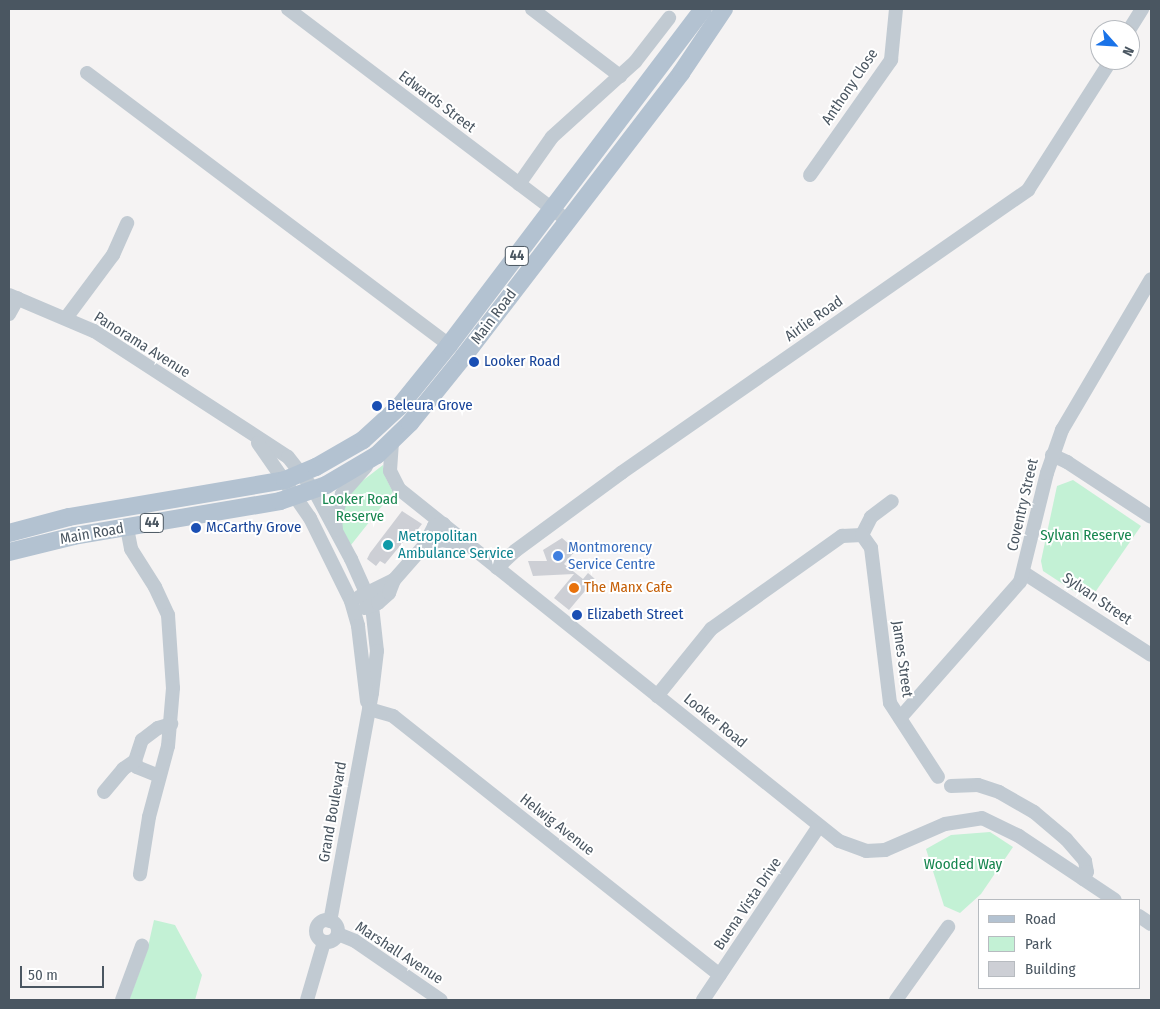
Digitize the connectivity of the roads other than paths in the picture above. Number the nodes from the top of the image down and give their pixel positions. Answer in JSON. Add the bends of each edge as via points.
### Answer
{"nodes":[{"id":1,"x":288,"y":9,"type":"edge"},
{"id":2,"x":532,"y":9,"type":"edge"},
{"id":3,"x":703,"y":9,"type":"edge"},
{"id":4,"x":724,"y":9,"type":"edge"},
{"id":5,"x":896,"y":9,"type":"edge"},
{"id":6,"x":1142,"y":9,"type":"edge"},
{"id":7,"x":669,"y":18,"type":"dead end"},
{"id":8,"x":1135,"y":20,"type":"edge"},
{"id":9,"x":1105,"y":70,"type":"edge"},
{"id":10,"x":87,"y":73,"type":"dead end"},
{"id":11,"x":620,"y":76,"type":"junction"},
{"id":12,"x":810,"y":175,"type":"dead end"},
{"id":13,"x":519,"y":184,"type":"junction"},
{"id":14,"x":552,"y":210,"type":"junction"},
{"id":15,"x":568,"y":221,"type":"junction"},
{"id":16,"x":127,"y":223,"type":"dead end"},
{"id":17,"x":1151,"y":279,"type":"edge"},
{"id":18,"x":13,"y":296,"type":"edge"},
{"id":19,"x":9,"y":314,"type":"edge"},
{"id":20,"x":66,"y":318,"type":"junction"},
{"id":21,"x":449,"y":346,"type":"junction"},
{"id":22,"x":250,"y":436,"type":"junction"},
{"id":23,"x":392,"y":442,"type":"junction"},
{"id":24,"x":377,"y":455,"type":"junction"},
{"id":25,"x":1052,"y":455,"type":"junction"},
{"id":26,"x":304,"y":474,"type":"junction"},
{"id":27,"x":284,"y":480,"type":"junction"},
{"id":28,"x":314,"y":490,"type":"junction"},
{"id":29,"x":296,"y":496,"type":"junction"},
{"id":30,"x":892,"y":500,"type":"dead end"},
{"id":31,"x":1151,"y":517,"type":"edge"},
{"id":32,"x":444,"y":524,"type":"junction"},
{"id":33,"x":127,"y":528,"type":"junction"},
{"id":34,"x":336,"y":530,"type":"junction"},
{"id":35,"x":9,"y":533,"type":"edge"},
{"id":36,"x":862,"y":536,"type":"junction"},
{"id":37,"x":467,"y":544,"type":"junction"},
{"id":38,"x":424,"y":546,"type":"junction"},
{"id":39,"x":9,"y":552,"type":"edge"},
{"id":40,"x":497,"y":568,"type":"junction"},
{"id":41,"x":1024,"y":573,"type":"junction"},
{"id":42,"x":394,"y":580,"type":"junction"},
{"id":43,"x":368,"y":593,"type":"junction"},
{"id":44,"x":353,"y":606,"type":"junction"},
{"id":45,"x":372,"y":606,"type":"junction"},
{"id":46,"x":1151,"y":655,"type":"edge"},
{"id":47,"x":658,"y":696,"type":"junction"},
{"id":48,"x":369,"y":709,"type":"junction"},
{"id":49,"x":900,"y":718,"type":"junction"},
{"id":50,"x":170,"y":724,"type":"junction"},
{"id":51,"x":135,"y":761,"type":"junction"},
{"id":52,"x":160,"y":776,"type":"junction"},
{"id":53,"x":938,"y":777,"type":"dead end"},
{"id":54,"x":951,"y":786,"type":"dead end"},
{"id":55,"x":104,"y":792,"type":"dead end"},
{"id":56,"x":819,"y":826,"type":"junction"},
{"id":57,"x":140,"y":874,"type":"dead end"},
{"id":58,"x":1083,"y":879,"type":"junction"},
{"id":59,"x":1113,"y":899,"type":"edge"},
{"id":60,"x":1140,"y":917,"type":"edge"},
{"id":61,"x":330,"y":921,"type":"junction"},
{"id":62,"x":1151,"y":924,"type":"edge"},
{"id":63,"x":948,"y":927,"type":"dead end"},
{"id":64,"x":338,"y":934,"type":"junction"},
{"id":65,"x":324,"y":942,"type":"junction"},
{"id":66,"x":142,"y":946,"type":"dead end"},
{"id":67,"x":720,"y":975,"type":"junction"},
{"id":68,"x":122,"y":1000,"type":"edge"},
{"id":69,"x":307,"y":1000,"type":"edge"},
{"id":70,"x":441,"y":1000,"type":"edge"},
{"id":71,"x":703,"y":1000,"type":"edge"},
{"id":72,"x":896,"y":1000,"type":"edge"}],
"edges":[{"from":1,"to":13,"type":"street","name":"Edwards Street"},
{"from":2,"to":11,"type":"street"},
{"from":3,"to":14,"type":"main road","name":"Main Road","number":"44"},
{"from":4,"to":15,"type":"main road","name":"Main Road","number":"44","via":[[681,73]]},
{"from":5,"to":12,"type":"street","name":"Anthony Close","via":[[892,60]]},
{"from":6,"to":8,"type":"street"},
{"from":7,"to":11,"type":"street"},
{"from":9,"to":40,"type":"street","name":"Airlie Road","via":[[1028,190],[622,472],[515,551]]},
{"from":10,"to":21,"type":"street"},
{"from":11,"to":13,"type":"street","via":[[552,137]]},
{"from":13,"to":14,"type":"street","name":"Edwards Street"},
{"from":14,"to":15,"type":"street","name":"Edwards Street"},
{"from":14,"to":21,"type":"main road","name":"Main Road","number":"44"},
{"from":15,"to":23,"type":"main road","name":"Main Road","number":"44","via":[[464,356]]},
{"from":16,"to":20,"type":"street","via":[[113,255]]},
{"from":17,"to":25,"type":"street","name":"Coventry Street","via":[[1074,406]]},
{"from":18,"to":19,"type":"street"},
{"from":18,"to":20,"type":"street","name":"Panorama Avenue"},
{"from":20,"to":22,"type":"street","name":"Panorama Avenue","via":[[113,342]]},
{"from":21,"to":26,"type":"main road","name":"Main Road","number":"44","via":[[399,407],[373,432]]},
{"from":22,"to":26,"type":"street","name":"Panorama Avenue","via":[[288,457]]},
{"from":22,"to":27,"type":"street","name":"Panorama Avenue"},
{"from":23,"to":24,"type":"main road","name":"Main Road","number":"44"},
{"from":23,"to":32,"type":"street","name":"Looker Road","via":[[389,461],[393,481],[404,494]]},
{"from":24,"to":28,"type":"main road","name":"Main Road","number":"44"},
{"from":24,"to":34,"type":"street","via":[[342,494],[335,518]]},
{"from":25,"to":31,"type":"street"},
{"from":25,"to":41,"type":"street","name":"Coventry Street"},
{"from":26,"to":27,"type":"main road","name":"Main Road","number":"44"},
{"from":26,"to":28,"type":"street"},
{"from":27,"to":29,"type":"street","name":"Panorama Avenue"},
{"from":27,"to":35,"type":"main road","name":"Main Road","number":"44","via":[[69,517]]},
{"from":28,"to":29,"type":"main road","name":"Main Road","number":"44"},
{"from":28,"to":34,"type":"street"},
{"from":29,"to":33,"type":"main road","name":"Main Road","number":"44"},
{"from":29,"to":44,"type":"street","name":"Grand Boulevard"},
{"from":30,"to":36,"type":"street","via":[[870,517]]},
{"from":32,"to":37,"type":"street","name":"Looker Road"},
{"from":32,"to":38,"type":"street","via":[[434,526]]},
{"from":33,"to":39,"type":"main road","name":"Main Road","number":"44","via":[[74,536]]},
{"from":33,"to":50,"type":"street","via":[[131,549],[168,615],[173,688]]},
{"from":34,"to":43,"type":"street"},
{"from":36,"to":47,"type":"street","via":[[842,536],[711,629]]},
{"from":36,"to":49,"type":"street","name":"James Street","via":[[871,548],[888,694]]},
{"from":37,"to":38,"type":"street","via":[[441,540]]},
{"from":37,"to":40,"type":"street","name":"Looker Road"},
{"from":38,"to":42,"type":"street"},
{"from":40,"to":47,"type":"street","name":"Looker Road"},
{"from":41,"to":46,"type":"street","name":"Sylvan Street"},
{"from":41,"to":49,"type":"street","name":"Coventry Street","via":[[1012,593]]},
{"from":42,"to":43,"type":"street"},
{"from":42,"to":45,"type":"street","via":[[389,593]]},
{"from":43,"to":44,"type":"street"},
{"from":43,"to":45,"type":"street","name":"Grand Boulevard"},
{"from":44,"to":45,"type":"street"},
{"from":44,"to":48,"type":"street","name":"Grand Boulevard"},
{"from":45,"to":48,"type":"street","name":"Grand Boulevard","via":[[376,652]]},
{"from":47,"to":56,"type":"street","name":"Looker Road"},
{"from":48,"to":61,"type":"street","name":"Grand Boulevard"},
{"from":48,"to":67,"type":"street","name":"Helwig Avenue","via":[[393,716]]},
{"from":49,"to":53,"type":"street","name":"James Street"},
{"from":50,"to":51,"type":"street","via":[[142,740]]},
{"from":50,"to":52,"type":"street"},
{"from":51,"to":52,"type":"street","via":[[137,767]]},
{"from":51,"to":55,"type":"street","via":[[123,768]]},
{"from":52,"to":57,"type":"street"},
{"from":54,"to":58,"type":"street","via":[[978,785],[999,792],[1034,812],[1066,839],[1085,861],[1087,872]]},
{"from":56,"to":58,"type":"street","name":"Looker Road","via":[[850,848],[866,851],[885,850],[945,824],[982,818],[1019,836]]},
{"from":56,"to":67,"type":"street","name":"Buena Vista Drive"},
{"from":58,"to":59,"type":"street","name":"Looker Road"},
{"from":60,"to":62,"type":"street"},
{"from":61,"to":64,"type":"street","via":[[337,926]]},
{"from":61,"to":65,"type":"street","name":"Grand Boulevard","via":[[321,922],[317,928],[318,938]]},
{"from":63,"to":72,"type":"street"},
{"from":64,"to":65,"type":"street","via":[[333,941]]},
{"from":64,"to":70,"type":"street","name":"Marshall Avenue","via":[[355,941]]},
{"from":65,"to":69,"type":"street","name":"Grand Boulevard"},
{"from":66,"to":68,"type":"street"},
{"from":67,"to":71,"type":"street","name":"Buena Vista Drive"}]}
